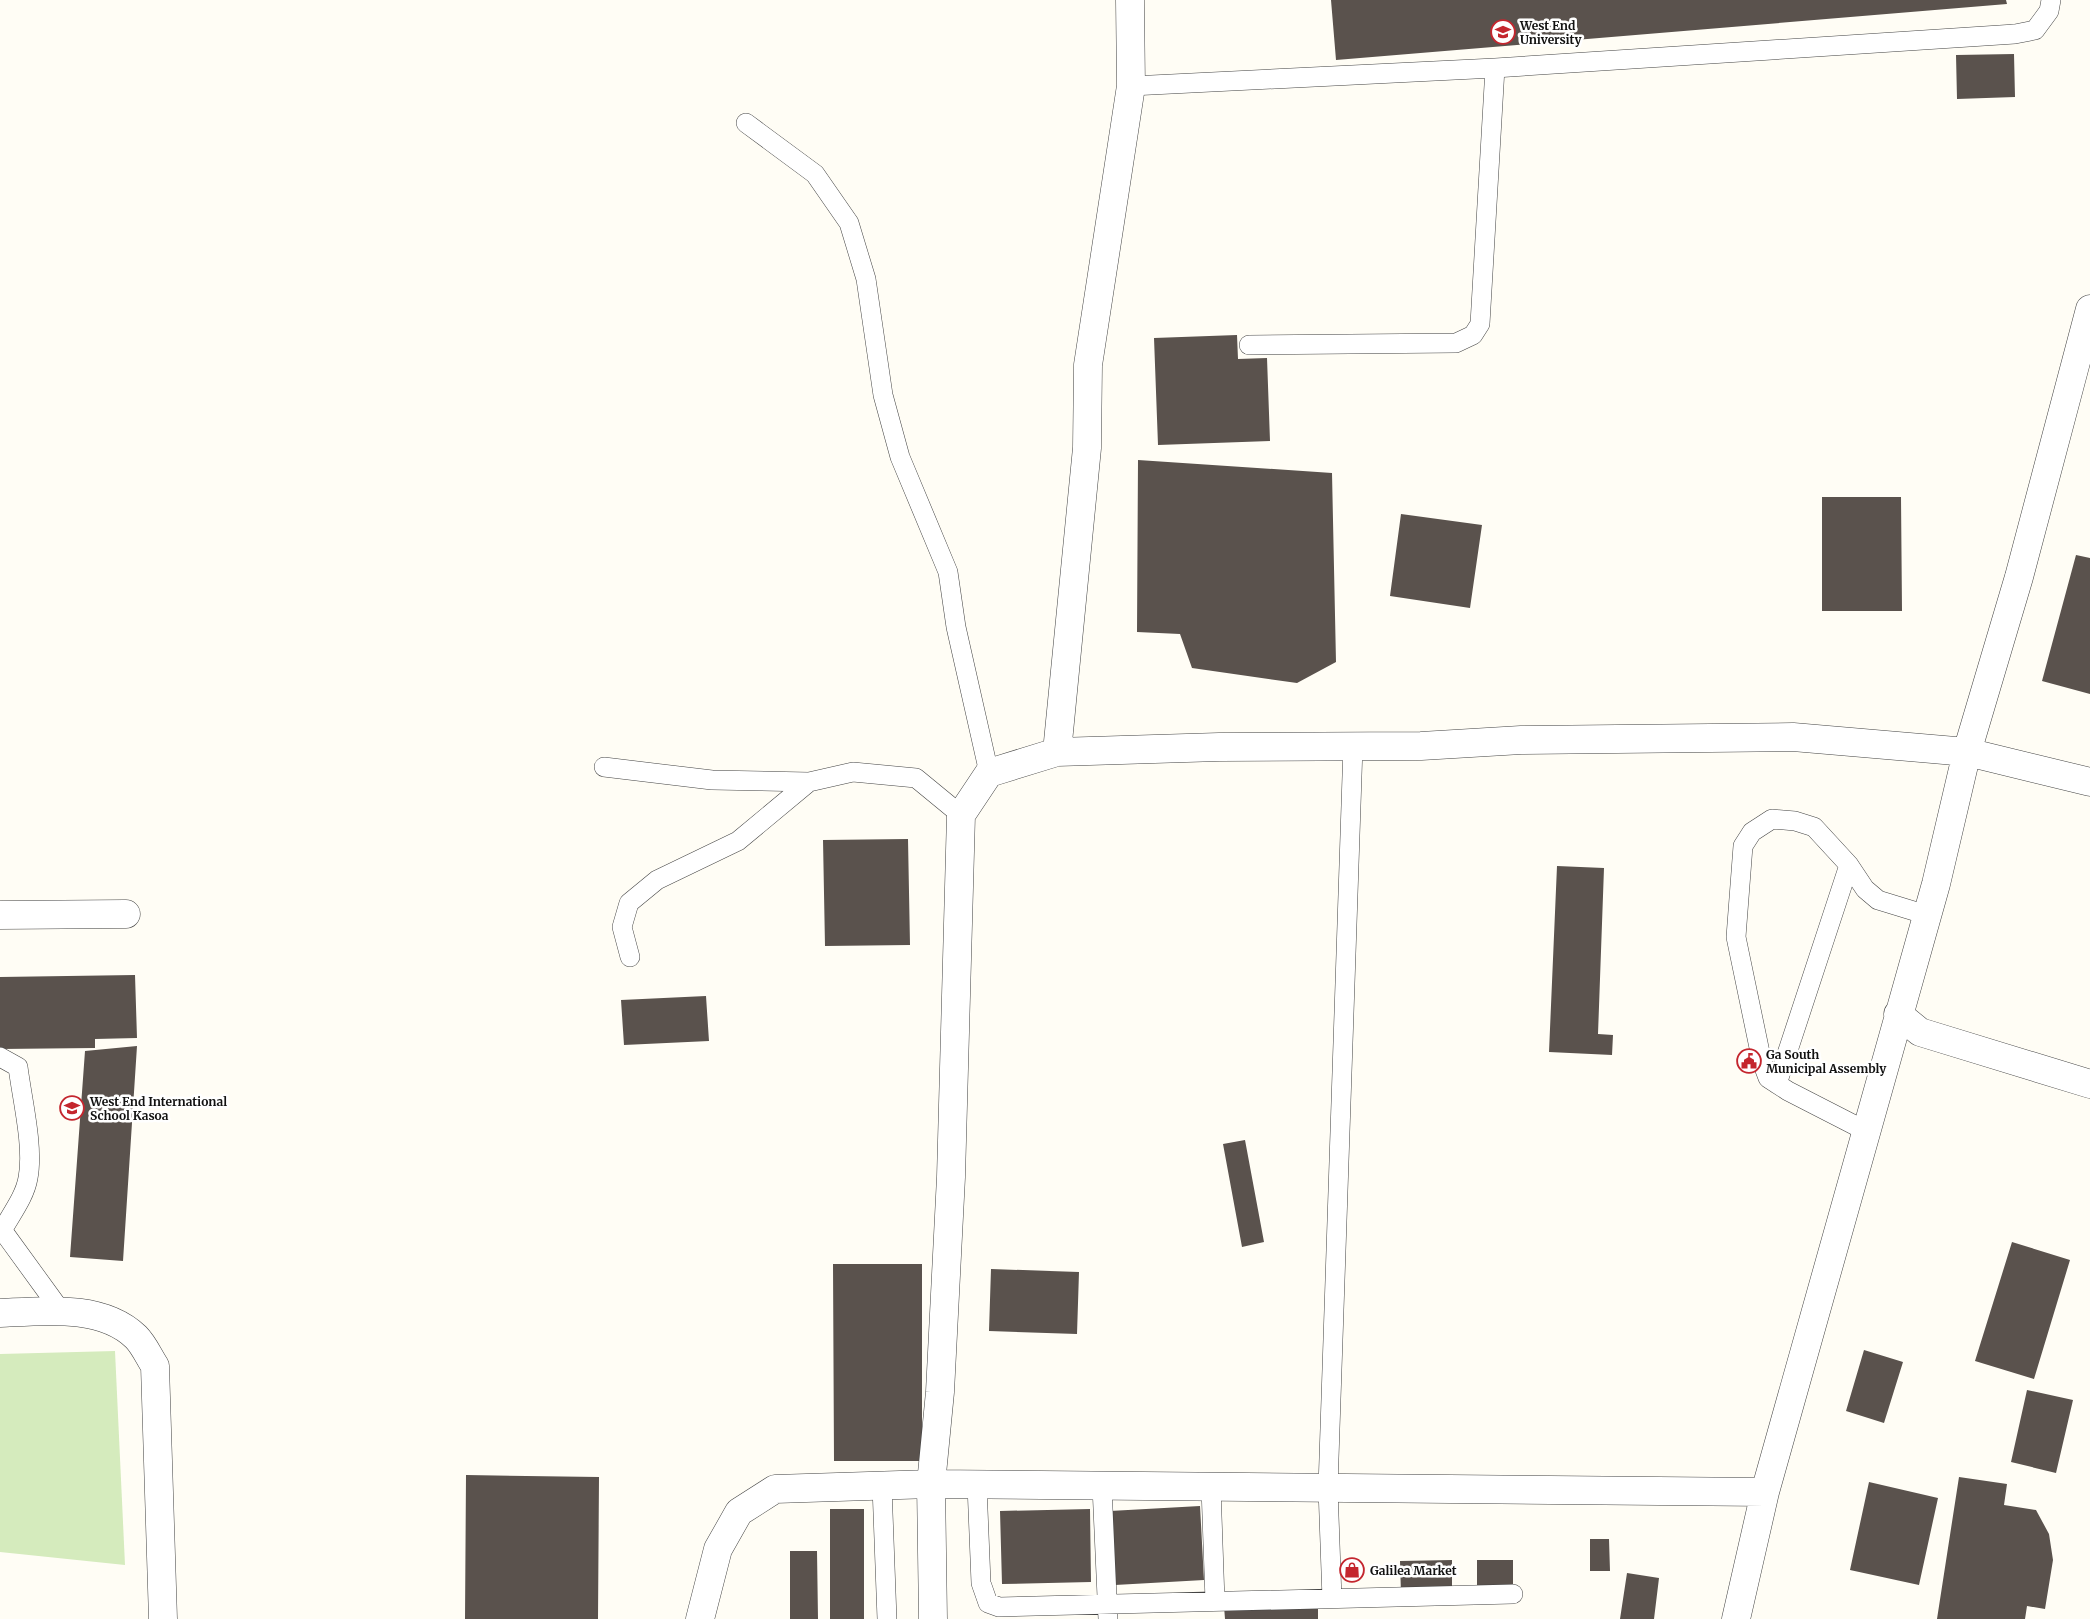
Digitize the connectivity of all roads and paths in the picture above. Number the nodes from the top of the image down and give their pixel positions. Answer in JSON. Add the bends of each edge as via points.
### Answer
{"nodes":[{"id":1,"x":1130,"y":0,"type":"edge"},
{"id":2,"x":2051,"y":0,"type":"edge"},
{"id":3,"x":1495,"y":68,"type":"junction"},
{"id":4,"x":1131,"y":86,"type":"junction"},
{"id":5,"x":746,"y":122,"type":"dead end"},
{"id":6,"x":2090,"y":309,"type":"edge"},
{"id":7,"x":1249,"y":345,"type":"dead end"},
{"id":8,"x":1353,"y":746,"type":"junction"},
{"id":9,"x":1057,"y":752,"type":"junction"},
{"id":10,"x":1967,"y":752,"type":"junction"},
{"id":11,"x":604,"y":767,"type":"dead end"},
{"id":12,"x":989,"y":773,"type":"junction"},
{"id":13,"x":809,"y":782,"type":"junction"},
{"id":14,"x":2090,"y":782,"type":"edge"},
{"id":15,"x":961,"y":815,"type":"junction"},
{"id":16,"x":1849,"y":865,"type":"junction"},
{"id":17,"x":126,"y":914,"type":"dead end"},
{"id":18,"x":0,"y":915,"type":"edge"},
{"id":19,"x":1927,"y":915,"type":"junction"},
{"id":20,"x":630,"y":957,"type":"dead end"},
{"id":21,"x":1898,"y":1014,"type":"junction"},
{"id":22,"x":0,"y":1057,"type":"edge"},
{"id":23,"x":1777,"y":1084,"type":"junction"},
{"id":24,"x":2090,"y":1084,"type":"edge"},
{"id":25,"x":1866,"y":1130,"type":"junction"},
{"id":26,"x":2,"y":1228,"type":"edge"},
{"id":27,"x":61,"y":1311,"type":"junction"},
{"id":28,"x":0,"y":1313,"type":"edge"},
{"id":29,"x":931,"y":1484,"type":"junction"},
{"id":30,"x":976,"y":1485,"type":"junction"},
{"id":31,"x":882,"y":1486,"type":"junction"},
{"id":32,"x":1102,"y":1486,"type":"junction"},
{"id":33,"x":1211,"y":1487,"type":"junction"},
{"id":34,"x":1328,"y":1488,"type":"junction"},
{"id":35,"x":1765,"y":1492,"type":"junction"},
{"id":36,"x":1513,"y":1594,"type":"dead end"},
{"id":37,"x":1332,"y":1599,"type":"junction"},
{"id":38,"x":1216,"y":1601,"type":"junction"},
{"id":39,"x":1107,"y":1612,"type":"edge"},
{"id":40,"x":163,"y":1619,"type":"edge"},
{"id":41,"x":700,"y":1619,"type":"edge"},
{"id":42,"x":887,"y":1619,"type":"edge"},
{"id":43,"x":932,"y":1619,"type":"edge"},
{"id":44,"x":1736,"y":1619,"type":"edge"}],
"edges":[{"from":1,"to":4,"type":"street"},
{"from":2,"to":3,"type":"lane","via":[[2049,11],[2035,30],[2015,34]]},
{"from":3,"to":4,"type":"lane"},
{"from":3,"to":7,"type":"lane","via":[[1480,324],[1473,335],[1456,343]]},
{"from":4,"to":9,"type":"street","via":[[1088,365],[1087,448]]},
{"from":5,"to":12,"type":"lane","via":[[815,174],[849,222],[866,280],[883,395],[900,457],[948,572],[956,627]]},
{"from":6,"to":10,"type":"street","via":[[2019,577]]},
{"from":8,"to":9,"type":"street"},
{"from":8,"to":10,"type":"street","via":[[1521,740],[1793,737]]},
{"from":8,"to":34,"type":"lane"},
{"from":9,"to":12,"type":"street"},
{"from":10,"to":14,"type":"street"},
{"from":10,"to":19,"type":"street"},
{"from":11,"to":13,"type":"lane","via":[[712,780]]},
{"from":12,"to":15,"type":"street"},
{"from":13,"to":15,"type":"lane","via":[[853,772],[916,778]]},
{"from":13,"to":20,"type":"lane","via":[[738,841],[657,880],[629,904],[622,928]]},
{"from":15,"to":29,"type":"street","via":[[951,1177],[940,1392]]},
{"from":16,"to":19,"type":"lane","via":[[1865,889],[1878,900]]},
{"from":16,"to":23,"type":"lane"},
{"from":16,"to":23,"type":"lane","via":[[1814,827],[1795,821],[1772,819],[1752,832],[1742,846],[1736,937],[1762,1062],[1768,1078]]},
{"from":17,"to":18,"type":"street"},
{"from":19,"to":21,"type":"street"},
{"from":21,"to":24,"type":"street","via":[[1920,1032]]},
{"from":21,"to":25,"type":"street"},
{"from":22,"to":26,"type":"lane","via":[[18,1067],[30,1157],[22,1195]]},
{"from":23,"to":25,"type":"lane"},
{"from":25,"to":35,"type":"street"},
{"from":26,"to":27,"type":"lane"},
{"from":27,"to":28,"type":"street"},
{"from":27,"to":40,"type":"street","via":[[112,1320],[137,1338],[155,1366]]},
{"from":29,"to":30,"type":"street"},
{"from":29,"to":31,"type":"street"},
{"from":29,"to":43,"type":"street"},
{"from":30,"to":32,"type":"street"},
{"from":30,"to":39,"type":"lane","via":[[982,1583],[988,1603],[999,1607]]},
{"from":31,"to":41,"type":"street","via":[[774,1490],[739,1512],[718,1549]]},
{"from":31,"to":42,"type":"lane"},
{"from":32,"to":33,"type":"street"},
{"from":32,"to":39,"type":"lane"},
{"from":33,"to":34,"type":"street"},
{"from":33,"to":38,"type":"lane"},
{"from":34,"to":35,"type":"street"},
{"from":34,"to":37,"type":"lane"},
{"from":35,"to":44,"type":"street"},
{"from":36,"to":37,"type":"lane"},
{"from":37,"to":38,"type":"lane"},
{"from":38,"to":39,"type":"lane"}]}
